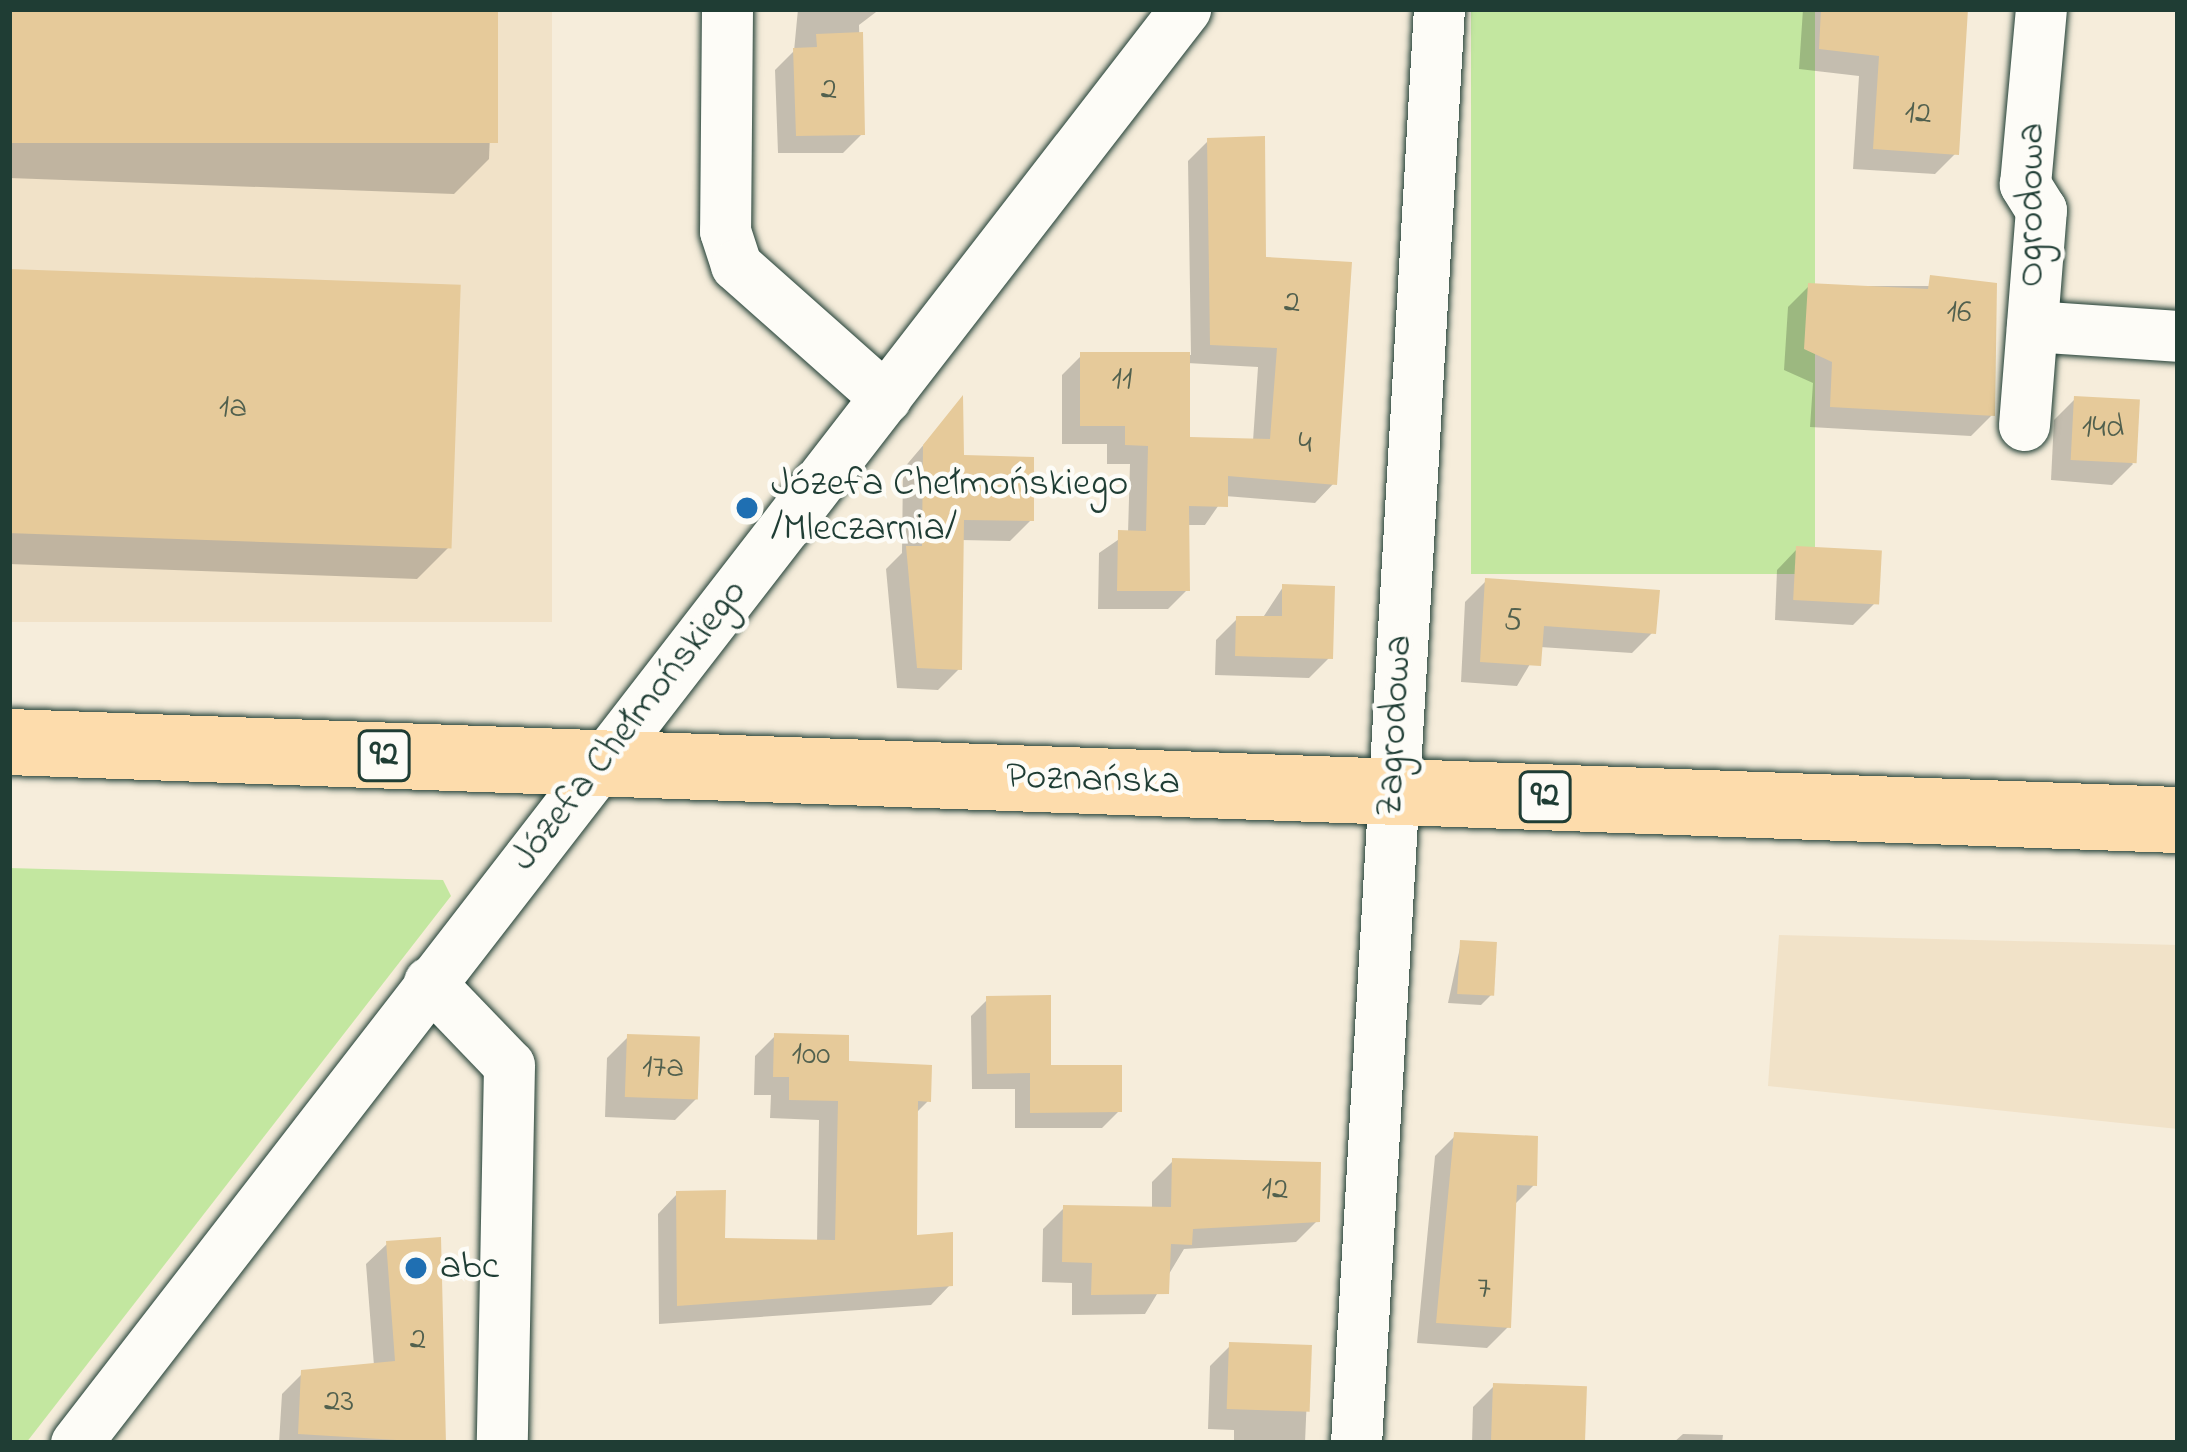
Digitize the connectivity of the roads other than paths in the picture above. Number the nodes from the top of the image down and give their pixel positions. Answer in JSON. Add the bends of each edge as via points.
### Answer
{"nodes":[{"id":1,"x":727,"y":9,"type":"edge"},
{"id":2,"x":1185,"y":9,"type":"edge"},
{"id":3,"x":1439,"y":9,"type":"edge"},
{"id":4,"x":2041,"y":9,"type":"edge"},
{"id":5,"x":2032,"y":326,"type":"junction"},
{"id":6,"x":2178,"y":336,"type":"edge"},
{"id":7,"x":886,"y":398,"type":"junction"},
{"id":8,"x":2024,"y":425,"type":"dead end"},
{"id":9,"x":9,"y":742,"type":"edge"},
{"id":10,"x":598,"y":765,"type":"junction"},
{"id":11,"x":1392,"y":793,"type":"junction"},
{"id":12,"x":2178,"y":820,"type":"edge"},
{"id":13,"x":429,"y":982,"type":"junction"},
{"id":14,"x":76,"y":1443,"type":"edge"},
{"id":15,"x":502,"y":1443,"type":"edge"},
{"id":16,"x":1356,"y":1443,"type":"edge"}],
"edges":[{"from":1,"to":7,"type":"street","via":[[725,231],[736,265]]},
{"from":2,"to":7,"type":"street","name":"Józefa Chełmońskiego"},
{"from":3,"to":11,"type":"street","name":"Zagrodowa"},
{"from":4,"to":5,"type":"street","name":"Ogrodowa","via":[[2025,184],[2041,211]]},
{"from":5,"to":6,"type":"street","name":"Ogrodowa"},
{"from":5,"to":8,"type":"street"},
{"from":7,"to":10,"type":"street","name":"Józefa Chełmońskiego"},
{"from":9,"to":10,"type":"main road","name":"Poznańska","number":"92"},
{"from":10,"to":11,"type":"main road","name":"Poznańska","number":"92"},
{"from":10,"to":13,"type":"street","name":"Józefa Chełmońskiego"},
{"from":11,"to":12,"type":"main road","name":"Poznańska","number":"92"},
{"from":11,"to":16,"type":"street","name":"Zagrodowa"},
{"from":13,"to":14,"type":"street","name":"Józefa Chełmońskiego"},
{"from":13,"to":15,"type":"street","via":[[508,1065]]}]}
